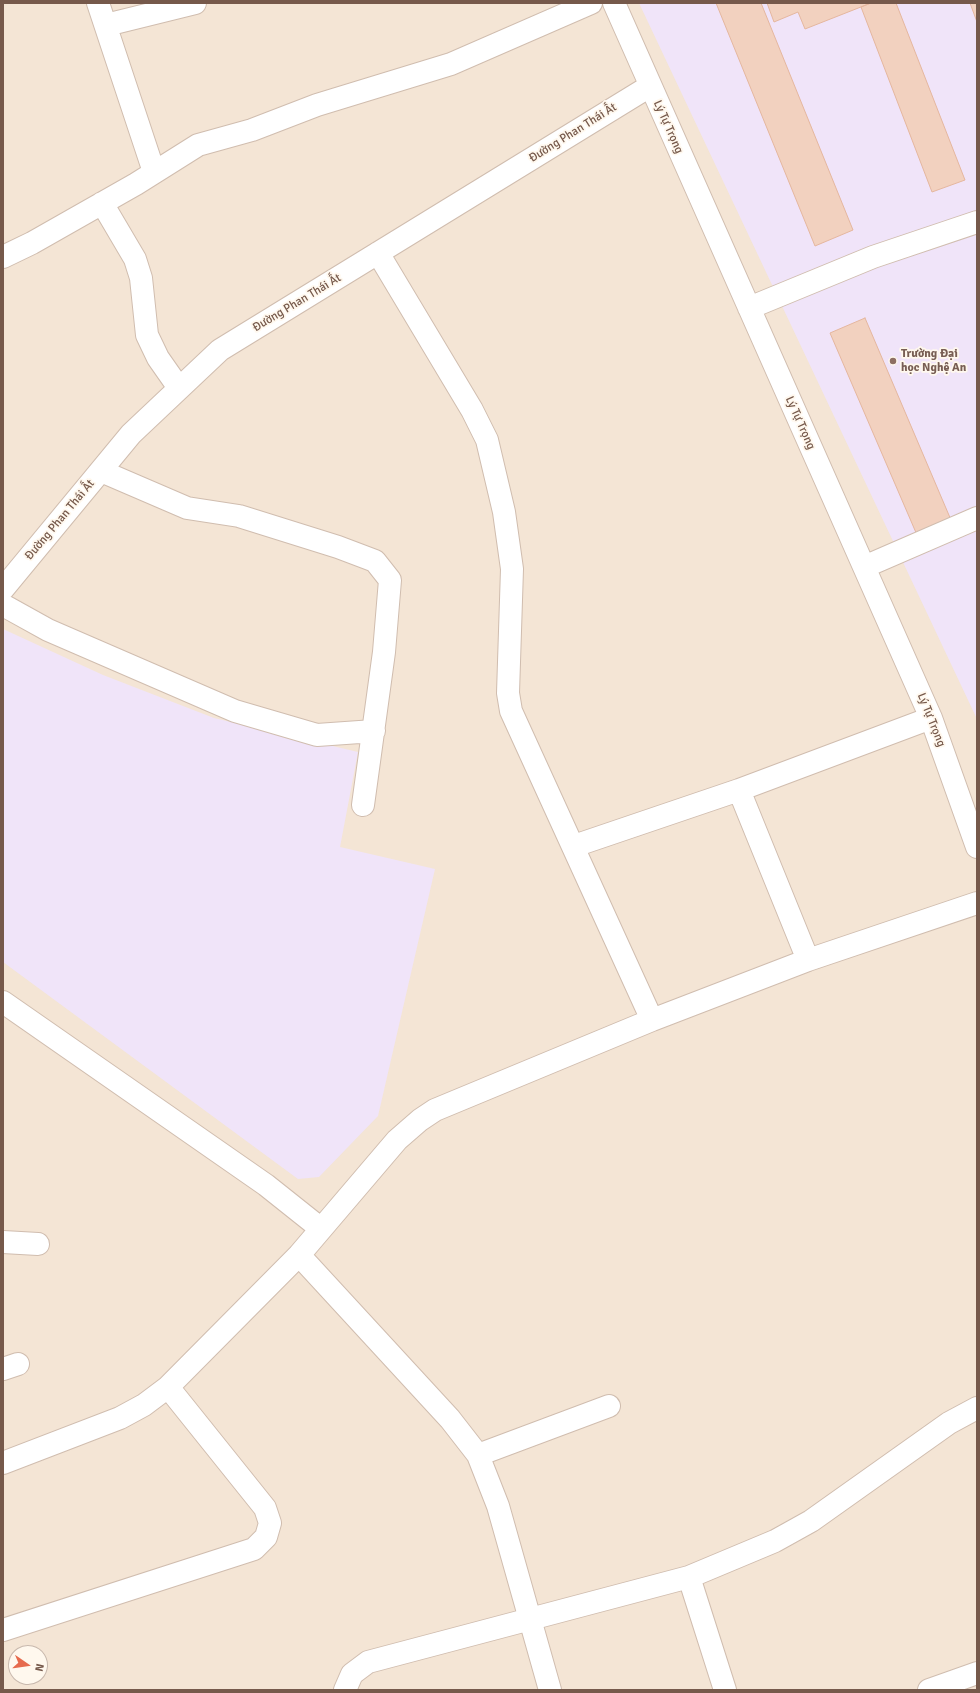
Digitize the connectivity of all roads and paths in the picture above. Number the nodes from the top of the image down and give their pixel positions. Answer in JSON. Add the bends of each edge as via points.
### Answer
{"nodes":[{"id":1,"x":98,"y":3,"type":"edge"},
{"id":2,"x":196,"y":3,"type":"edge"},
{"id":3,"x":591,"y":3,"type":"edge"},
{"id":4,"x":614,"y":3,"type":"edge"},
{"id":5,"x":106,"y":25,"type":"junction"},
{"id":6,"x":650,"y":86,"type":"junction"},
{"id":7,"x":154,"y":172,"type":"junction"},
{"id":8,"x":102,"y":203,"type":"junction"},
{"id":9,"x":977,"y":222,"type":"edge"},
{"id":10,"x":378,"y":253,"type":"junction"},
{"id":11,"x":3,"y":257,"type":"edge"},
{"id":12,"x":749,"y":308,"type":"junction"},
{"id":13,"x":179,"y":388,"type":"junction"},
{"id":14,"x":101,"y":471,"type":"junction"},
{"id":15,"x":977,"y":518,"type":"edge"},
{"id":16,"x":864,"y":567,"type":"junction"},
{"id":17,"x":3,"y":589,"type":"edge"},
{"id":18,"x":3,"y":605,"type":"edge"},
{"id":19,"x":931,"y":718,"type":"junction"},
{"id":20,"x":374,"y":731,"type":"junction"},
{"id":21,"x":739,"y":790,"type":"junction"},
{"id":22,"x":363,"y":805,"type":"dead end"},
{"id":23,"x":574,"y":846,"type":"junction"},
{"id":24,"x":977,"y":848,"type":"edge"},
{"id":25,"x":977,"y":903,"type":"edge"},
{"id":26,"x":808,"y":960,"type":"junction"},
{"id":27,"x":3,"y":1002,"type":"edge"},
{"id":28,"x":652,"y":1020,"type":"junction"},
{"id":29,"x":320,"y":1228,"type":"junction"},
{"id":30,"x":3,"y":1242,"type":"edge"},
{"id":31,"x":38,"y":1244,"type":"dead end"},
{"id":32,"x":299,"y":1255,"type":"junction"},
{"id":33,"x":168,"y":1387,"type":"junction"},
{"id":34,"x":609,"y":1406,"type":"dead end"},
{"id":35,"x":977,"y":1408,"type":"edge"},
{"id":36,"x":478,"y":1455,"type":"junction"},
{"id":37,"x":3,"y":1464,"type":"edge"},
{"id":38,"x":689,"y":1577,"type":"junction"},
{"id":39,"x":529,"y":1619,"type":"junction"},
{"id":40,"x":3,"y":1630,"type":"edge"},
{"id":41,"x":977,"y":1673,"type":"edge"},
{"id":42,"x":345,"y":1690,"type":"edge"},
{"id":43,"x":550,"y":1690,"type":"edge"},
{"id":44,"x":725,"y":1690,"type":"edge"},
{"id":45,"x":929,"y":1690,"type":"edge"}],
"edges":[{"from":1,"to":5,"type":"street"},
{"from":2,"to":5,"type":"street"},
{"from":3,"to":7,"type":"street","via":[[451,64],[317,105],[252,130],[198,145]]},
{"from":4,"to":6,"type":"street","name":"Lý Tự Trọng"},
{"from":5,"to":7,"type":"street"},
{"from":6,"to":10,"type":"street","name":"Đường Phan Thái Ất"},
{"from":6,"to":12,"type":"street","name":"Lý Tự Trọng"},
{"from":7,"to":8,"type":"street"},
{"from":8,"to":11,"type":"street"},
{"from":8,"to":13,"type":"street","via":[[135,259],[141,278],[147,335],[158,358]]},
{"from":9,"to":12,"type":"street","via":[[873,257]]},
{"from":10,"to":13,"type":"street","name":"Đường Phan Thái Ất","via":[[220,350]]},
{"from":10,"to":23,"type":"street","via":[[472,410],[487,440],[504,512],[512,569],[508,693],[511,711]]},
{"from":12,"to":16,"type":"street","name":"Lý Tự Trọng"},
{"from":13,"to":14,"type":"street","name":"Đường Phan Thái Ất","via":[[131,434]]},
{"from":14,"to":17,"type":"street","name":"Đường Phan Thái Ất"},
{"from":14,"to":20,"type":"street","via":[[187,508],[238,516],[375,561],[390,580]]},
{"from":15,"to":16,"type":"street"},
{"from":16,"to":19,"type":"street","name":"Lý Tự Trọng"},
{"from":18,"to":20,"type":"street","via":[[48,630],[235,711],[317,736]]},
{"from":19,"to":21,"type":"street"},
{"from":19,"to":24,"type":"street","name":"Lý Tự Trọng"},
{"from":20,"to":22,"type":"street"},
{"from":21,"to":23,"type":"street"},
{"from":21,"to":26,"type":"street"},
{"from":23,"to":28,"type":"street"},
{"from":25,"to":26,"type":"street"},
{"from":26,"to":28,"type":"street"},
{"from":27,"to":29,"type":"street","via":[[266,1185]]},
{"from":28,"to":29,"type":"street","via":[[435,1110],[397,1140]]},
{"from":29,"to":32,"type":"street"},
{"from":30,"to":31,"type":"street"},
{"from":32,"to":33,"type":"street"},
{"from":32,"to":36,"type":"street","via":[[450,1419]]},
{"from":33,"to":37,"type":"street","via":[[144,1405],[120,1418]]},
{"from":33,"to":40,"type":"street","via":[[265,1508],[270,1523],[266,1537],[254,1549]]},
{"from":34,"to":36,"type":"street"},
{"from":35,"to":38,"type":"street","via":[[949,1423],[797,1530],[776,1542]]},
{"from":36,"to":39,"type":"street","via":[[498,1506]]},
{"from":38,"to":39,"type":"street"},
{"from":38,"to":44,"type":"street"},
{"from":39,"to":42,"type":"street","via":[[368,1662],[352,1674]]},
{"from":39,"to":43,"type":"street"},
{"from":41,"to":45,"type":"street"}]}
